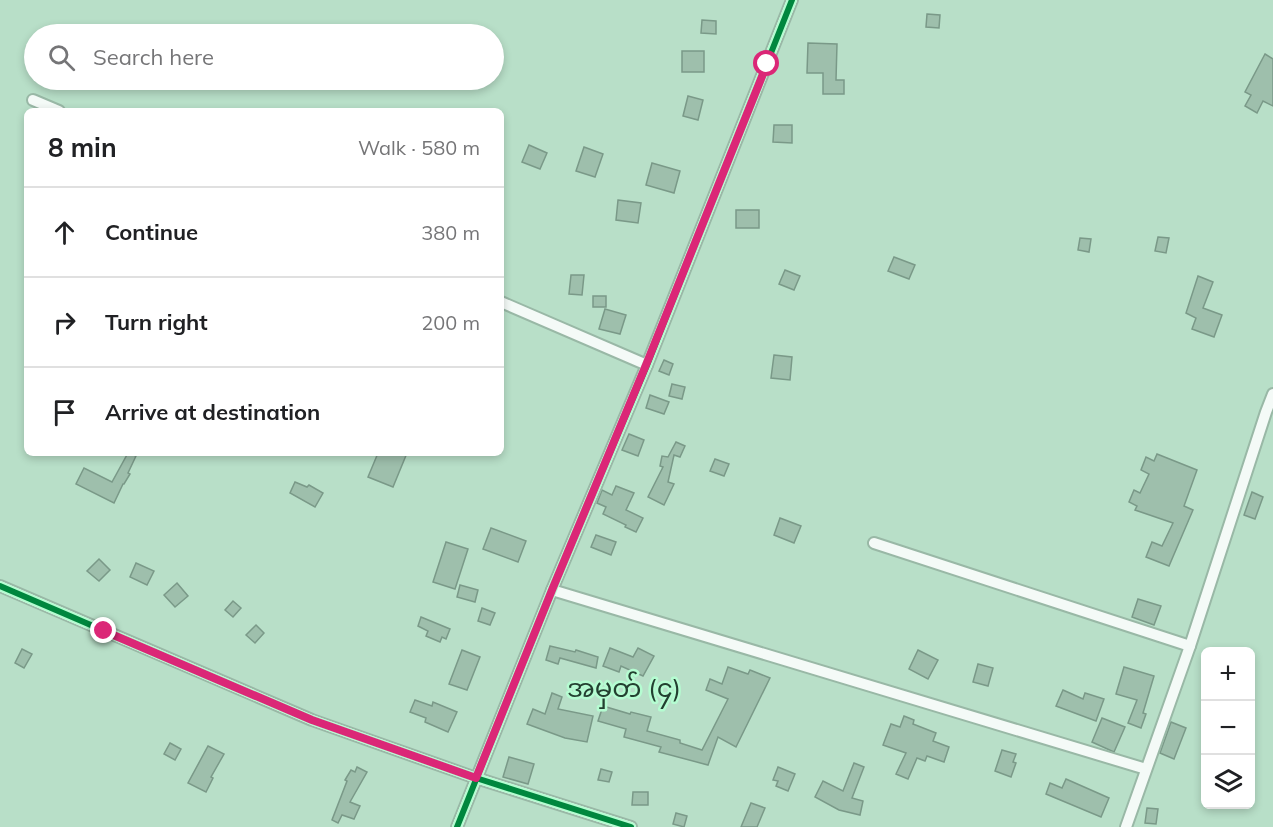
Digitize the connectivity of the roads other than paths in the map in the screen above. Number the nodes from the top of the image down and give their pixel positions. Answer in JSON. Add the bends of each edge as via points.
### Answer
{"nodes":[{"id":1,"x":792,"y":0,"type":"edge"},
{"id":2,"x":33,"y":100,"type":"dead end"},
{"id":3,"x":53,"y":108,"type":"edge"},
{"id":4,"x":504,"y":303,"type":"edge"},
{"id":5,"x":646,"y":365,"type":"junction"},
{"id":6,"x":1273,"y":394,"type":"edge"},
{"id":7,"x":874,"y":543,"type":"dead end"},
{"id":8,"x":0,"y":586,"type":"edge"},
{"id":9,"x":552,"y":590,"type":"junction"},
{"id":10,"x":1190,"y":646,"type":"junction"},
{"id":11,"x":1146,"y":769,"type":"junction"},
{"id":12,"x":476,"y":778,"type":"junction"},
{"id":13,"x":457,"y":827,"type":"edge"},
{"id":14,"x":631,"y":827,"type":"edge"},
{"id":15,"x":1126,"y":827,"type":"edge"}],
"edges":[{"from":1,"to":5,"type":"street"},
{"from":2,"to":3,"type":"street"},
{"from":4,"to":5,"type":"street"},
{"from":5,"to":9,"type":"street"},
{"from":6,"to":10,"type":"street"},
{"from":7,"to":10,"type":"street"},
{"from":8,"to":12,"type":"street","via":[[312,720]]},
{"from":9,"to":11,"type":"street"},
{"from":9,"to":12,"type":"street"},
{"from":10,"to":11,"type":"street"},
{"from":11,"to":15,"type":"street"},
{"from":12,"to":13,"type":"street"},
{"from":12,"to":14,"type":"street"}]}
